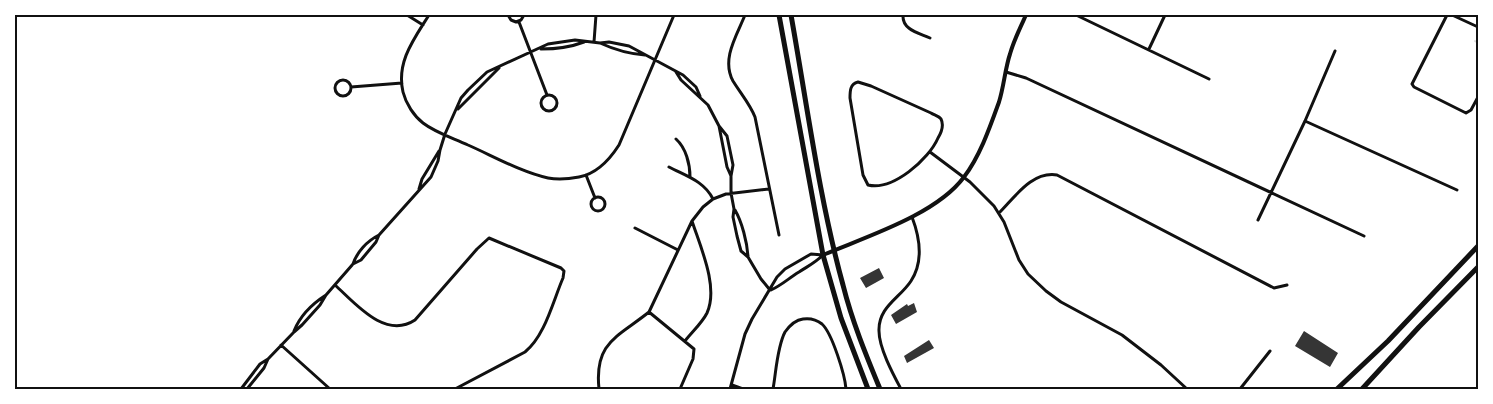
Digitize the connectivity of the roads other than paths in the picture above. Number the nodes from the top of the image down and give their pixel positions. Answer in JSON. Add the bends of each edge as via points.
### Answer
{"nodes":[{"id":1,"x":407,"y":15,"type":"edge"},
{"id":2,"x":429,"y":15,"type":"edge"},
{"id":3,"x":508,"y":15,"type":"edge"},
{"id":4,"x":524,"y":15,"type":"edge"},
{"id":5,"x":596,"y":15,"type":"edge"},
{"id":6,"x":674,"y":15,"type":"edge"},
{"id":7,"x":745,"y":15,"type":"edge"},
{"id":8,"x":779,"y":15,"type":"edge"},
{"id":9,"x":791,"y":15,"type":"edge"},
{"id":10,"x":903,"y":15,"type":"edge"},
{"id":11,"x":1026,"y":15,"type":"edge"},
{"id":12,"x":1076,"y":15,"type":"edge"},
{"id":13,"x":1165,"y":15,"type":"edge"},
{"id":14,"x":1447,"y":15,"type":"edge"},
{"id":15,"x":1452,"y":15,"type":"edge"},
{"id":16,"x":519,"y":22,"type":"junction"},
{"id":17,"x":423,"y":24,"type":"junction"},
{"id":18,"x":1478,"y":27,"type":"edge"},
{"id":19,"x":930,"y":38,"type":"dead end"},
{"id":20,"x":594,"y":42,"type":"junction"},
{"id":21,"x":1149,"y":49,"type":"junction"},
{"id":22,"x":1335,"y":50,"type":"dead end"},
{"id":23,"x":531,"y":52,"type":"junction"},
{"id":24,"x":654,"y":59,"type":"junction"},
{"id":25,"x":499,"y":68,"type":"junction"},
{"id":26,"x":676,"y":72,"type":"junction"},
{"id":27,"x":1006,"y":72,"type":"junction"},
{"id":28,"x":1209,"y":79,"type":"dead end"},
{"id":29,"x":402,"y":83,"type":"junction"},
{"id":30,"x":351,"y":87,"type":"junction"},
{"id":31,"x":547,"y":95,"type":"junction"},
{"id":32,"x":700,"y":96,"type":"junction"},
{"id":33,"x":1478,"y":98,"type":"edge"},
{"id":34,"x":457,"y":110,"type":"junction"},
{"id":35,"x":1305,"y":121,"type":"junction"},
{"id":36,"x":719,"y":126,"type":"junction"},
{"id":37,"x":445,"y":134,"type":"junction"},
{"id":38,"x":676,"y":139,"type":"dead end"},
{"id":39,"x":440,"y":150,"type":"junction"},
{"id":40,"x":930,"y":152,"type":"junction"},
{"id":41,"x":669,"y":167,"type":"dead end"},
{"id":42,"x":586,"y":175,"type":"junction"},
{"id":43,"x":731,"y":176,"type":"junction"},
{"id":44,"x":690,"y":177,"type":"junction"},
{"id":45,"x":964,"y":177,"type":"junction"},
{"id":46,"x":769,"y":189,"type":"junction"},
{"id":47,"x":419,"y":190,"type":"junction"},
{"id":48,"x":1457,"y":190,"type":"dead end"},
{"id":49,"x":731,"y":193,"type":"junction"},
{"id":50,"x":1271,"y":194,"type":"junction"},
{"id":51,"x":595,"y":198,"type":"junction"},
{"id":52,"x":713,"y":199,"type":"junction"},
{"id":53,"x":734,"y":209,"type":"junction"},
{"id":54,"x":999,"y":213,"type":"junction"},
{"id":55,"x":912,"y":217,"type":"junction"},
{"id":56,"x":692,"y":220,"type":"junction"},
{"id":57,"x":1258,"y":220,"type":"dead end"},
{"id":58,"x":635,"y":228,"type":"dead end"},
{"id":59,"x":379,"y":234,"type":"junction"},
{"id":60,"x":779,"y":234,"type":"dead end"},
{"id":61,"x":1364,"y":236,"type":"dead end"},
{"id":62,"x":1478,"y":246,"type":"edge"},
{"id":63,"x":678,"y":250,"type":"junction"},
{"id":64,"x":834,"y":250,"type":"junction"},
{"id":65,"x":823,"y":255,"type":"junction"},
{"id":66,"x":748,"y":257,"type":"junction"},
{"id":67,"x":353,"y":264,"type":"junction"},
{"id":68,"x":1478,"y":267,"type":"edge"},
{"id":69,"x":335,"y":285,"type":"junction"},
{"id":70,"x":1287,"y":286,"type":"dead end"},
{"id":71,"x":770,"y":290,"type":"junction"},
{"id":72,"x":649,"y":312,"type":"junction"},
{"id":73,"x":685,"y":341,"type":"junction"},
{"id":74,"x":281,"y":345,"type":"junction"},
{"id":75,"x":1270,"y":350,"type":"dead end"},
{"id":76,"x":268,"y":359,"type":"junction"},
{"id":77,"x":731,"y":387,"type":"edge"},
{"id":78,"x":241,"y":389,"type":"edge"},
{"id":79,"x":247,"y":389,"type":"edge"},
{"id":80,"x":330,"y":389,"type":"edge"},
{"id":81,"x":455,"y":389,"type":"edge"},
{"id":82,"x":599,"y":389,"type":"edge"},
{"id":83,"x":680,"y":389,"type":"edge"},
{"id":84,"x":743,"y":389,"type":"edge"},
{"id":85,"x":773,"y":389,"type":"edge"},
{"id":86,"x":846,"y":389,"type":"edge"},
{"id":87,"x":868,"y":389,"type":"edge"},
{"id":88,"x":880,"y":389,"type":"edge"},
{"id":89,"x":901,"y":389,"type":"edge"},
{"id":90,"x":1187,"y":389,"type":"edge"},
{"id":91,"x":1240,"y":389,"type":"edge"},
{"id":92,"x":1338,"y":389,"type":"edge"},
{"id":93,"x":1362,"y":389,"type":"edge"}],
"edges":[{"from":1,"to":17,"type":"street"},
{"from":2,"to":17,"type":"street"},
{"from":3,"to":16,"type":"street","via":[[511,20]]},
{"from":4,"to":16,"type":"street"},
{"from":5,"to":20,"type":"street"},
{"from":6,"to":24,"type":"street"},
{"from":7,"to":46,"type":"street","via":[[728,62],[733,81],[748,101],[755,118]]},
{"from":8,"to":65,"type":"main road"},
{"from":9,"to":64,"type":"main road"},
{"from":10,"to":19,"type":"street","via":[[908,28]]},
{"from":11,"to":27,"type":"street"},
{"from":12,"to":21,"type":"street"},
{"from":13,"to":21,"type":"street"},
{"from":14,"to":33,"type":"street","via":[[1412,84],[1466,113]]},
{"from":15,"to":18,"type":"street"},
{"from":16,"to":23,"type":"street"},
{"from":17,"to":29,"type":"street","via":[[407,52],[402,67]]},
{"from":20,"to":23,"type":"street"},
{"from":20,"to":24,"type":"street"},
{"from":21,"to":28,"type":"street"},
{"from":22,"to":35,"type":"street"},
{"from":23,"to":25,"type":"street"},
{"from":23,"to":31,"type":"street"},
{"from":24,"to":26,"type":"street"},
{"from":24,"to":42,"type":"street","via":[[619,145],[606,161]]},
{"from":25,"to":34,"type":"street"},
{"from":25,"to":34,"type":"street","via":[[478,80],[461,98]]},
{"from":26,"to":32,"type":"street"},
{"from":26,"to":32,"type":"street","via":[[696,87]]},
{"from":27,"to":45,"type":"street","via":[[996,110],[976,158]]},
{"from":27,"to":50,"type":"street","via":[[1026,78]]},
{"from":29,"to":30,"type":"street"},
{"from":29,"to":37,"type":"street","via":[[406,100],[416,116],[432,129]]},
{"from":30,"to":30,"type":"street","via":[[349,82],[339,81],[337,93],[344,96]]},
{"from":31,"to":31,"type":"street","via":[[557,100],[552,110],[542,106],[542,98]]},
{"from":32,"to":36,"type":"street"},
{"from":34,"to":37,"type":"street"},
{"from":35,"to":48,"type":"street"},
{"from":35,"to":50,"type":"street"},
{"from":36,"to":43,"type":"street"},
{"from":36,"to":43,"type":"street","via":[[730,149]]},
{"from":37,"to":39,"type":"street"},
{"from":37,"to":42,"type":"street","via":[[537,174],[560,179]]},
{"from":38,"to":44,"type":"street","via":[[682,144]]},
{"from":39,"to":47,"type":"street"},
{"from":39,"to":47,"type":"street","via":[[435,170]]},
{"from":40,"to":40,"type":"street","via":[[942,129],[938,117],[863,83],[853,85],[850,98],[863,175],[868,185],[881,186],[902,176]]},
{"from":40,"to":45,"type":"street"},
{"from":41,"to":44,"type":"street"},
{"from":42,"to":51,"type":"street"},
{"from":43,"to":49,"type":"street"},
{"from":44,"to":52,"type":"street","via":[[706,187]]},
{"from":45,"to":54,"type":"street"},
{"from":45,"to":55,"type":"street","via":[[940,201]]},
{"from":46,"to":49,"type":"street"},
{"from":46,"to":60,"type":"street"},
{"from":47,"to":59,"type":"street"},
{"from":49,"to":52,"type":"street"},
{"from":49,"to":53,"type":"street"},
{"from":50,"to":57,"type":"street"},
{"from":50,"to":61,"type":"street"},
{"from":51,"to":51,"type":"street","via":[[602,199],[603,209],[595,211],[591,208]]},
{"from":52,"to":56,"type":"street"},
{"from":53,"to":66,"type":"street"},
{"from":53,"to":66,"type":"street","via":[[737,236],[742,251]]},
{"from":54,"to":70,"type":"street","via":[[1037,177],[1057,175],[1274,288]]},
{"from":54,"to":90,"type":"street","via":[[1028,274],[1046,292],[1122,335]]},
{"from":55,"to":64,"type":"street"},
{"from":55,"to":89,"type":"street","via":[[920,250],[916,271],[911,282],[884,311],[879,325],[881,344]]},
{"from":56,"to":63,"type":"street"},
{"from":56,"to":73,"type":"street","via":[[711,289],[707,313]]},
{"from":58,"to":63,"type":"street"},
{"from":59,"to":67,"type":"street","via":[[371,238]]},
{"from":59,"to":67,"type":"street","via":[[361,260]]},
{"from":62,"to":92,"type":"main road"},
{"from":63,"to":72,"type":"street"},
{"from":64,"to":65,"type":"street"},
{"from":64,"to":88,"type":"main road","via":[[853,320]]},
{"from":65,"to":71,"type":"street","via":[[784,284]]},
{"from":65,"to":71,"type":"street","via":[[811,254],[785,269]]},
{"from":65,"to":87,"type":"main road","via":[[841,318]]},
{"from":66,"to":71,"type":"street"},
{"from":67,"to":69,"type":"street"},
{"from":68,"to":93,"type":"main road"},
{"from":69,"to":74,"type":"street"},
{"from":69,"to":81,"type":"street","via":[[373,319],[397,326],[415,320],[489,238],[561,268],[563,278],[539,336],[531,347]]},
{"from":71,"to":77,"type":"street","via":[[752,318]]},
{"from":72,"to":73,"type":"street"},
{"from":72,"to":82,"type":"street","via":[[620,332],[606,348],[599,366]]},
{"from":73,"to":83,"type":"street","via":[[692,347],[694,355]]},
{"from":74,"to":76,"type":"street"},
{"from":74,"to":80,"type":"street"},
{"from":75,"to":91,"type":"street"},
{"from":76,"to":78,"type":"street"},
{"from":76,"to":79,"type":"street"},
{"from":77,"to":84,"type":"street"},
{"from":85,"to":86,"type":"street","via":[[785,334],[793,323],[802,319],[819,322],[827,331]]}]}
